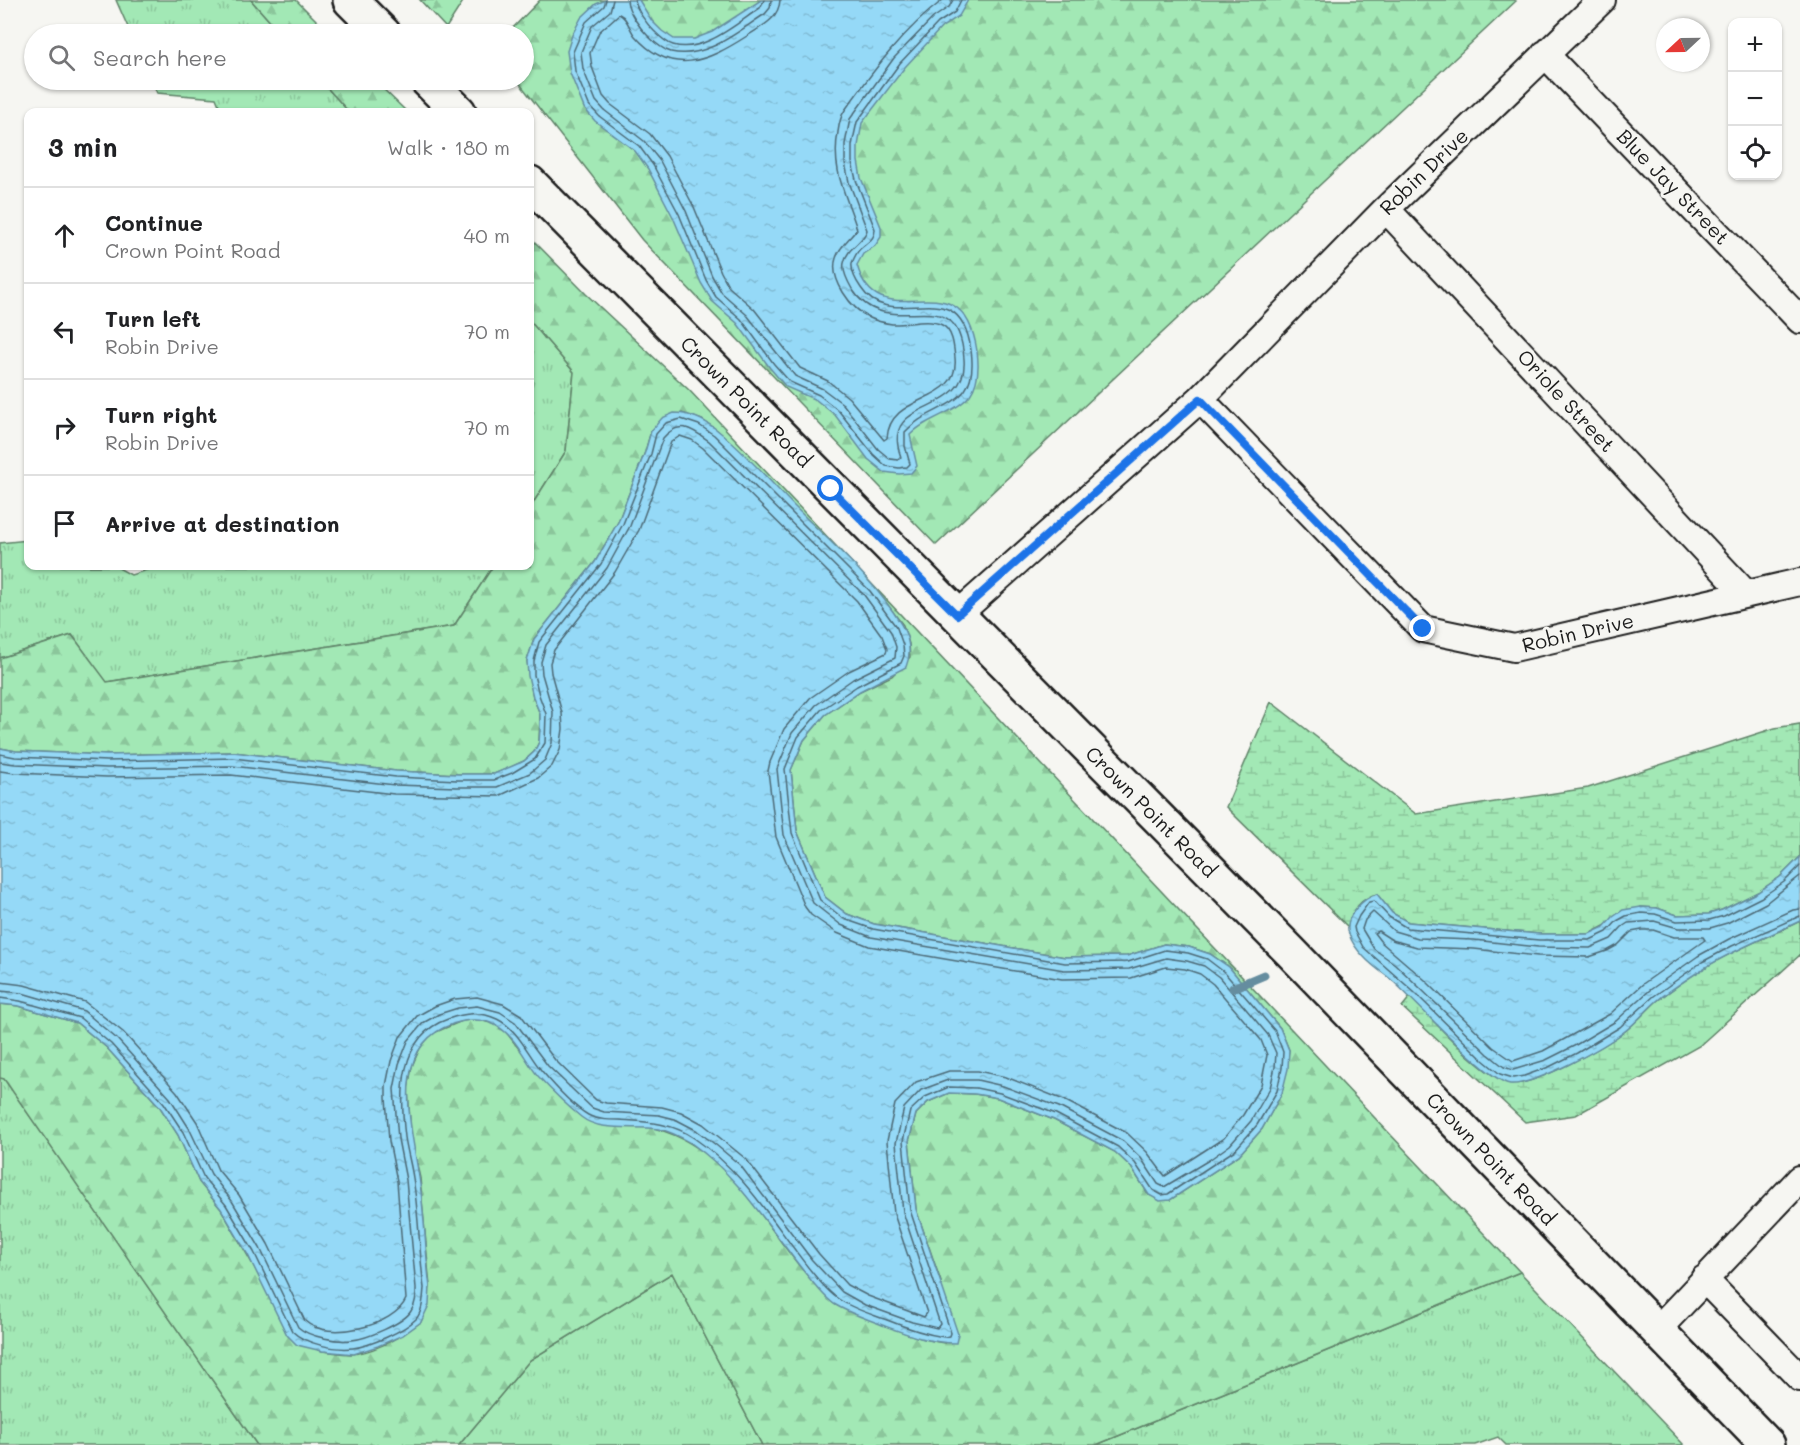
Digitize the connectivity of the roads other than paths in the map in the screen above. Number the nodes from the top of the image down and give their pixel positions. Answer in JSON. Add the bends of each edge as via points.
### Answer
{"nodes":[{"id":1,"x":350,"y":0,"type":"edge"},
{"id":2,"x":1602,"y":0,"type":"edge"},
{"id":3,"x":374,"y":24,"type":"edge"},
{"id":4,"x":1545,"y":54,"type":"junction"},
{"id":5,"x":437,"y":90,"type":"edge"},
{"id":6,"x":455,"y":108,"type":"edge"},
{"id":7,"x":534,"y":187,"type":"edge"},
{"id":8,"x":1386,"y":209,"type":"junction"},
{"id":9,"x":1800,"y":320,"type":"edge"},
{"id":10,"x":1200,"y":399,"type":"junction"},
{"id":11,"x":1800,"y":582,"type":"edge"},
{"id":12,"x":1746,"y":594,"type":"junction"},
{"id":13,"x":957,"y":615,"type":"junction"},
{"id":14,"x":1800,"y":1179,"type":"edge"},
{"id":15,"x":1704,"y":1279,"type":"junction"},
{"id":16,"x":1657,"y":1330,"type":"junction"},
{"id":17,"x":1800,"y":1378,"type":"edge"},
{"id":18,"x":1768,"y":1445,"type":"edge"}],
"edges":[{"from":1,"to":3,"type":"main road"},
{"from":2,"to":4,"type":"street","name":"Robin Drive"},
{"from":4,"to":8,"type":"street","name":"Robin Drive"},
{"from":4,"to":9,"type":"street","name":"Blue Jay Street"},
{"from":5,"to":6,"type":"main road"},
{"from":7,"to":13,"type":"main road","name":"Crown Point Road"},
{"from":8,"to":10,"type":"street","name":"Robin Drive"},
{"from":8,"to":12,"type":"street","name":"Oriole Street"},
{"from":10,"to":12,"type":"street","name":"Robin Drive","via":[[1423,629],[1514,648]]},
{"from":10,"to":13,"type":"street","name":"Robin Drive"},
{"from":11,"to":12,"type":"street","name":"Robin Drive"},
{"from":13,"to":16,"type":"main road","name":"Crown Point Road"},
{"from":14,"to":15,"type":"street"},
{"from":15,"to":16,"type":"street"},
{"from":15,"to":17,"type":"street"},
{"from":16,"to":18,"type":"main road","name":"Crown Point Road"}]}
